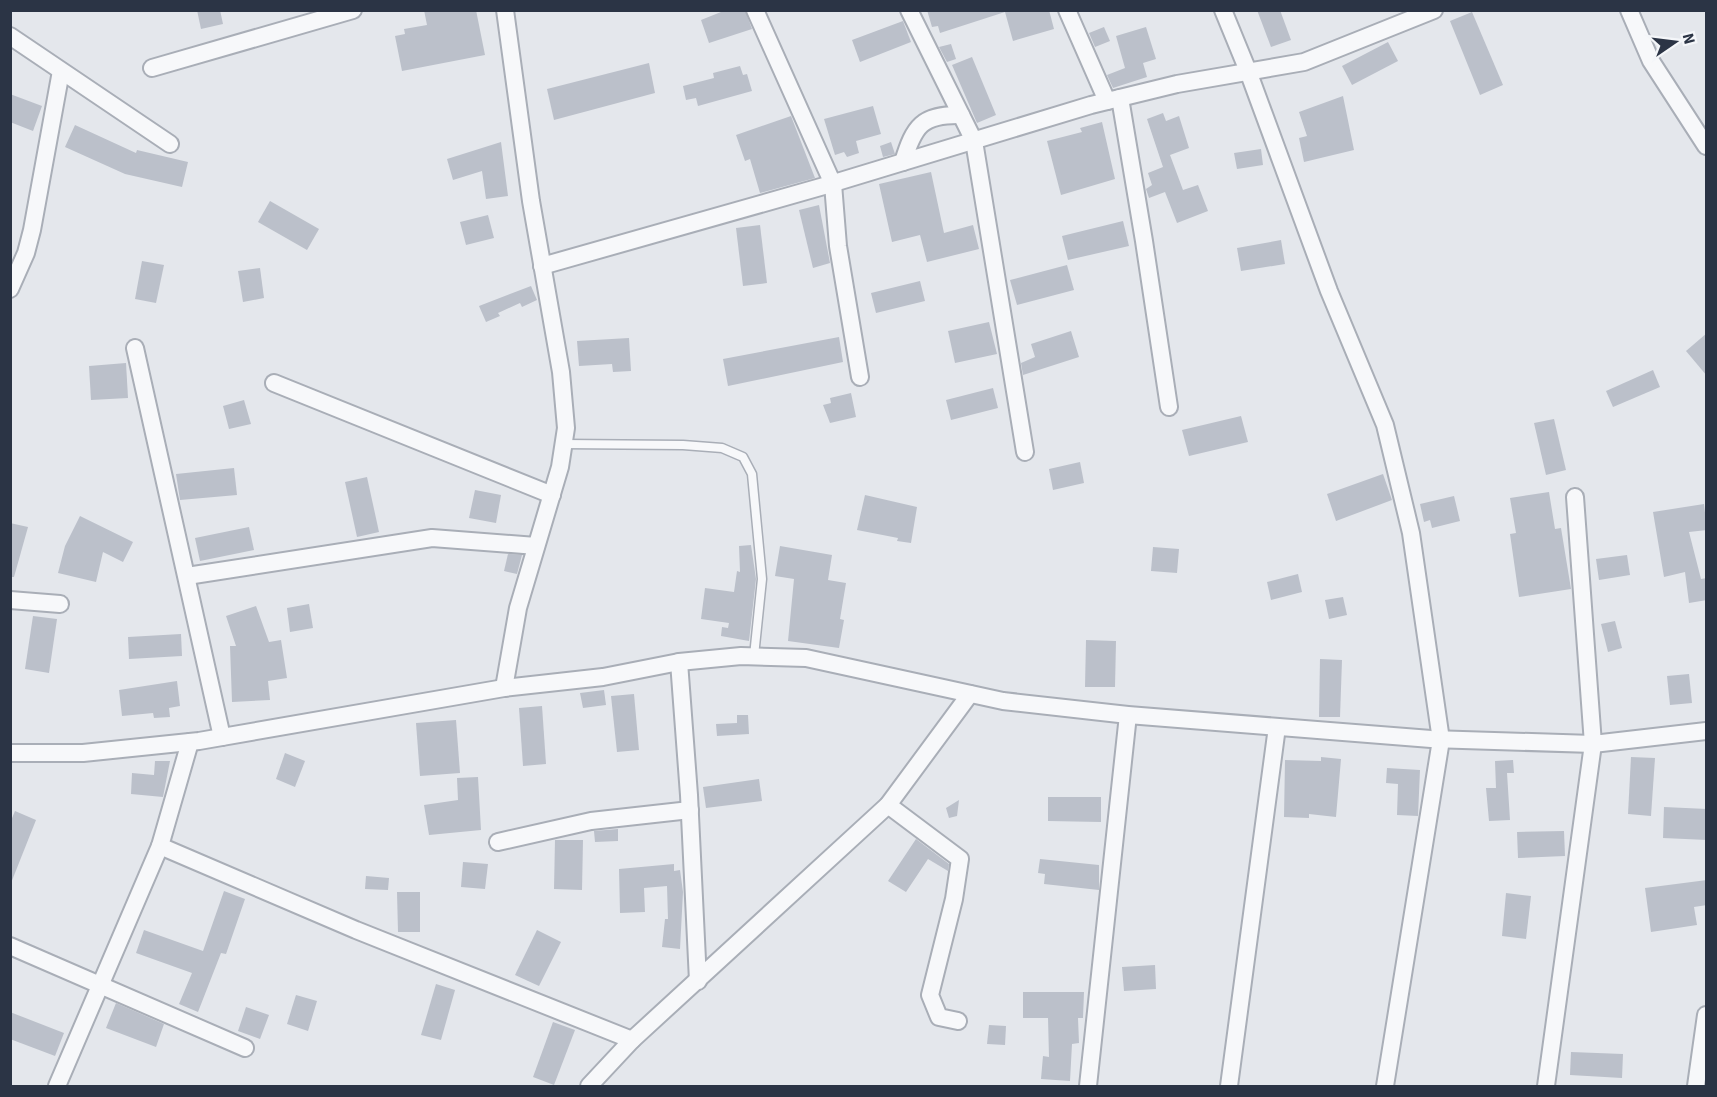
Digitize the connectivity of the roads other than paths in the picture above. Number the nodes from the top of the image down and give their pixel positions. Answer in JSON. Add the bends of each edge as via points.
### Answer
{"nodes":[{"id":1,"x":353,"y":10,"type":"edge"},
{"id":2,"x":505,"y":10,"type":"edge"},
{"id":3,"x":756,"y":10,"type":"edge"},
{"id":4,"x":909,"y":10,"type":"edge"},
{"id":5,"x":1067,"y":10,"type":"edge"},
{"id":6,"x":1223,"y":10,"type":"edge"},
{"id":7,"x":1434,"y":10,"type":"edge"},
{"id":8,"x":1629,"y":10,"type":"edge"},
{"id":9,"x":1403,"y":17,"type":"edge"},
{"id":10,"x":10,"y":36,"type":"edge"},
{"id":11,"x":152,"y":68,"type":"dead end"},
{"id":12,"x":61,"y":70,"type":"junction"},
{"id":13,"x":1248,"y":71,"type":"junction"},
{"id":14,"x":1113,"y":99,"type":"junction"},
{"id":15,"x":961,"y":115,"type":"junction"},
{"id":16,"x":974,"y":141,"type":"junction"},
{"id":17,"x":170,"y":144,"type":"dead end"},
{"id":18,"x":1707,"y":146,"type":"edge"},
{"id":19,"x":903,"y":162,"type":"junction"},
{"id":20,"x":833,"y":184,"type":"junction"},
{"id":21,"x":542,"y":266,"type":"junction"},
{"id":22,"x":12,"y":280,"type":"edge"},
{"id":23,"x":135,"y":348,"type":"dead end"},
{"id":24,"x":860,"y":376,"type":"dead end"},
{"id":25,"x":274,"y":382,"type":"dead end"},
{"id":26,"x":1169,"y":407,"type":"dead end"},
{"id":27,"x":563,"y":444,"type":"junction"},
{"id":28,"x":1025,"y":452,"type":"dead end"},
{"id":29,"x":552,"y":495,"type":"junction"},
{"id":30,"x":1575,"y":497,"type":"dead end"},
{"id":31,"x":536,"y":546,"type":"junction"},
{"id":32,"x":187,"y":576,"type":"junction"},
{"id":33,"x":10,"y":600,"type":"edge"},
{"id":34,"x":60,"y":604,"type":"dead end"},
{"id":35,"x":754,"y":656,"type":"junction"},
{"id":36,"x":679,"y":662,"type":"junction"},
{"id":37,"x":504,"y":688,"type":"junction"},
{"id":38,"x":970,"y":694,"type":"junction"},
{"id":39,"x":1128,"y":716,"type":"junction"},
{"id":40,"x":1277,"y":727,"type":"junction"},
{"id":41,"x":1707,"y":730,"type":"edge"},
{"id":42,"x":222,"y":736,"type":"junction"},
{"id":43,"x":1441,"y":740,"type":"junction"},
{"id":44,"x":190,"y":742,"type":"junction"},
{"id":45,"x":1593,"y":744,"type":"junction"},
{"id":46,"x":10,"y":753,"type":"edge"},
{"id":47,"x":888,"y":805,"type":"junction"},
{"id":48,"x":690,"y":810,"type":"junction"},
{"id":49,"x":498,"y":842,"type":"dead end"},
{"id":50,"x":160,"y":846,"type":"junction"},
{"id":51,"x":10,"y":946,"type":"edge"},
{"id":52,"x":698,"y":981,"type":"junction"},
{"id":53,"x":102,"y":984,"type":"junction"},
{"id":54,"x":1707,"y":1015,"type":"edge"},
{"id":55,"x":958,"y":1021,"type":"dead end"},
{"id":56,"x":632,"y":1040,"type":"junction"},
{"id":57,"x":245,"y":1048,"type":"dead end"},
{"id":58,"x":57,"y":1086,"type":"edge"},
{"id":59,"x":589,"y":1086,"type":"edge"},
{"id":60,"x":1088,"y":1086,"type":"edge"},
{"id":61,"x":1229,"y":1086,"type":"edge"},
{"id":62,"x":1385,"y":1086,"type":"edge"},
{"id":63,"x":1546,"y":1086,"type":"edge"},
{"id":64,"x":1696,"y":1086,"type":"edge"}],
"edges":[{"from":1,"to":11,"type":"street"},
{"from":2,"to":21,"type":"street"},
{"from":3,"to":20,"type":"street"},
{"from":4,"to":15,"type":"street"},
{"from":5,"to":14,"type":"street"},
{"from":6,"to":13,"type":"street"},
{"from":7,"to":9,"type":"street"},
{"from":8,"to":18,"type":"street","via":[[1651,61]]},
{"from":9,"to":13,"type":"street","via":[[1305,62]]},
{"from":10,"to":12,"type":"street"},
{"from":12,"to":17,"type":"street"},
{"from":12,"to":22,"type":"street","via":[[32,230]]},
{"from":13,"to":14,"type":"street"},
{"from":13,"to":43,"type":"street","via":[[1329,291],[1385,425],[1411,533]]},
{"from":14,"to":16,"type":"street"},
{"from":14,"to":26,"type":"street"},
{"from":15,"to":16,"type":"street"},
{"from":15,"to":19,"type":"street","via":[[938,114],[926,120],[914,134]]},
{"from":16,"to":19,"type":"street"},
{"from":16,"to":28,"type":"street"},
{"from":19,"to":20,"type":"street"},
{"from":20,"to":21,"type":"street"},
{"from":20,"to":24,"type":"street","via":[[838,246]]},
{"from":21,"to":27,"type":"street","via":[[561,372],[566,428]]},
{"from":23,"to":32,"type":"street"},
{"from":25,"to":29,"type":"street"},
{"from":27,"to":29,"type":"street"},
{"from":27,"to":35,"type":"lane","via":[[683,445],[722,448],[743,457],[752,474],[762,579]]},
{"from":29,"to":31,"type":"street"},
{"from":30,"to":45,"type":"street"},
{"from":31,"to":32,"type":"street","via":[[432,538]]},
{"from":31,"to":37,"type":"street","via":[[518,608]]},
{"from":32,"to":42,"type":"street"},
{"from":33,"to":34,"type":"street"},
{"from":35,"to":36,"type":"street"},
{"from":35,"to":38,"type":"street","via":[[806,658]]},
{"from":36,"to":37,"type":"street","via":[[603,677]]},
{"from":36,"to":48,"type":"street"},
{"from":37,"to":42,"type":"street"},
{"from":38,"to":39,"type":"street"},
{"from":38,"to":47,"type":"street"},
{"from":39,"to":40,"type":"street"},
{"from":39,"to":60,"type":"street"},
{"from":40,"to":43,"type":"street"},
{"from":40,"to":61,"type":"street"},
{"from":41,"to":45,"type":"street"},
{"from":42,"to":44,"type":"street"},
{"from":43,"to":45,"type":"street"},
{"from":43,"to":62,"type":"street"},
{"from":44,"to":46,"type":"street","via":[[83,753]]},
{"from":44,"to":50,"type":"street"},
{"from":45,"to":63,"type":"street"},
{"from":47,"to":52,"type":"street"},
{"from":47,"to":55,"type":"street","via":[[960,859],[930,995],[939,1017]]},
{"from":48,"to":49,"type":"street","via":[[591,821]]},
{"from":48,"to":52,"type":"street"},
{"from":50,"to":53,"type":"street"},
{"from":50,"to":56,"type":"street","via":[[356,930]]},
{"from":51,"to":53,"type":"street"},
{"from":52,"to":56,"type":"street"},
{"from":53,"to":57,"type":"street"},
{"from":53,"to":58,"type":"street"},
{"from":54,"to":64,"type":"street"},
{"from":56,"to":59,"type":"street"}]}
